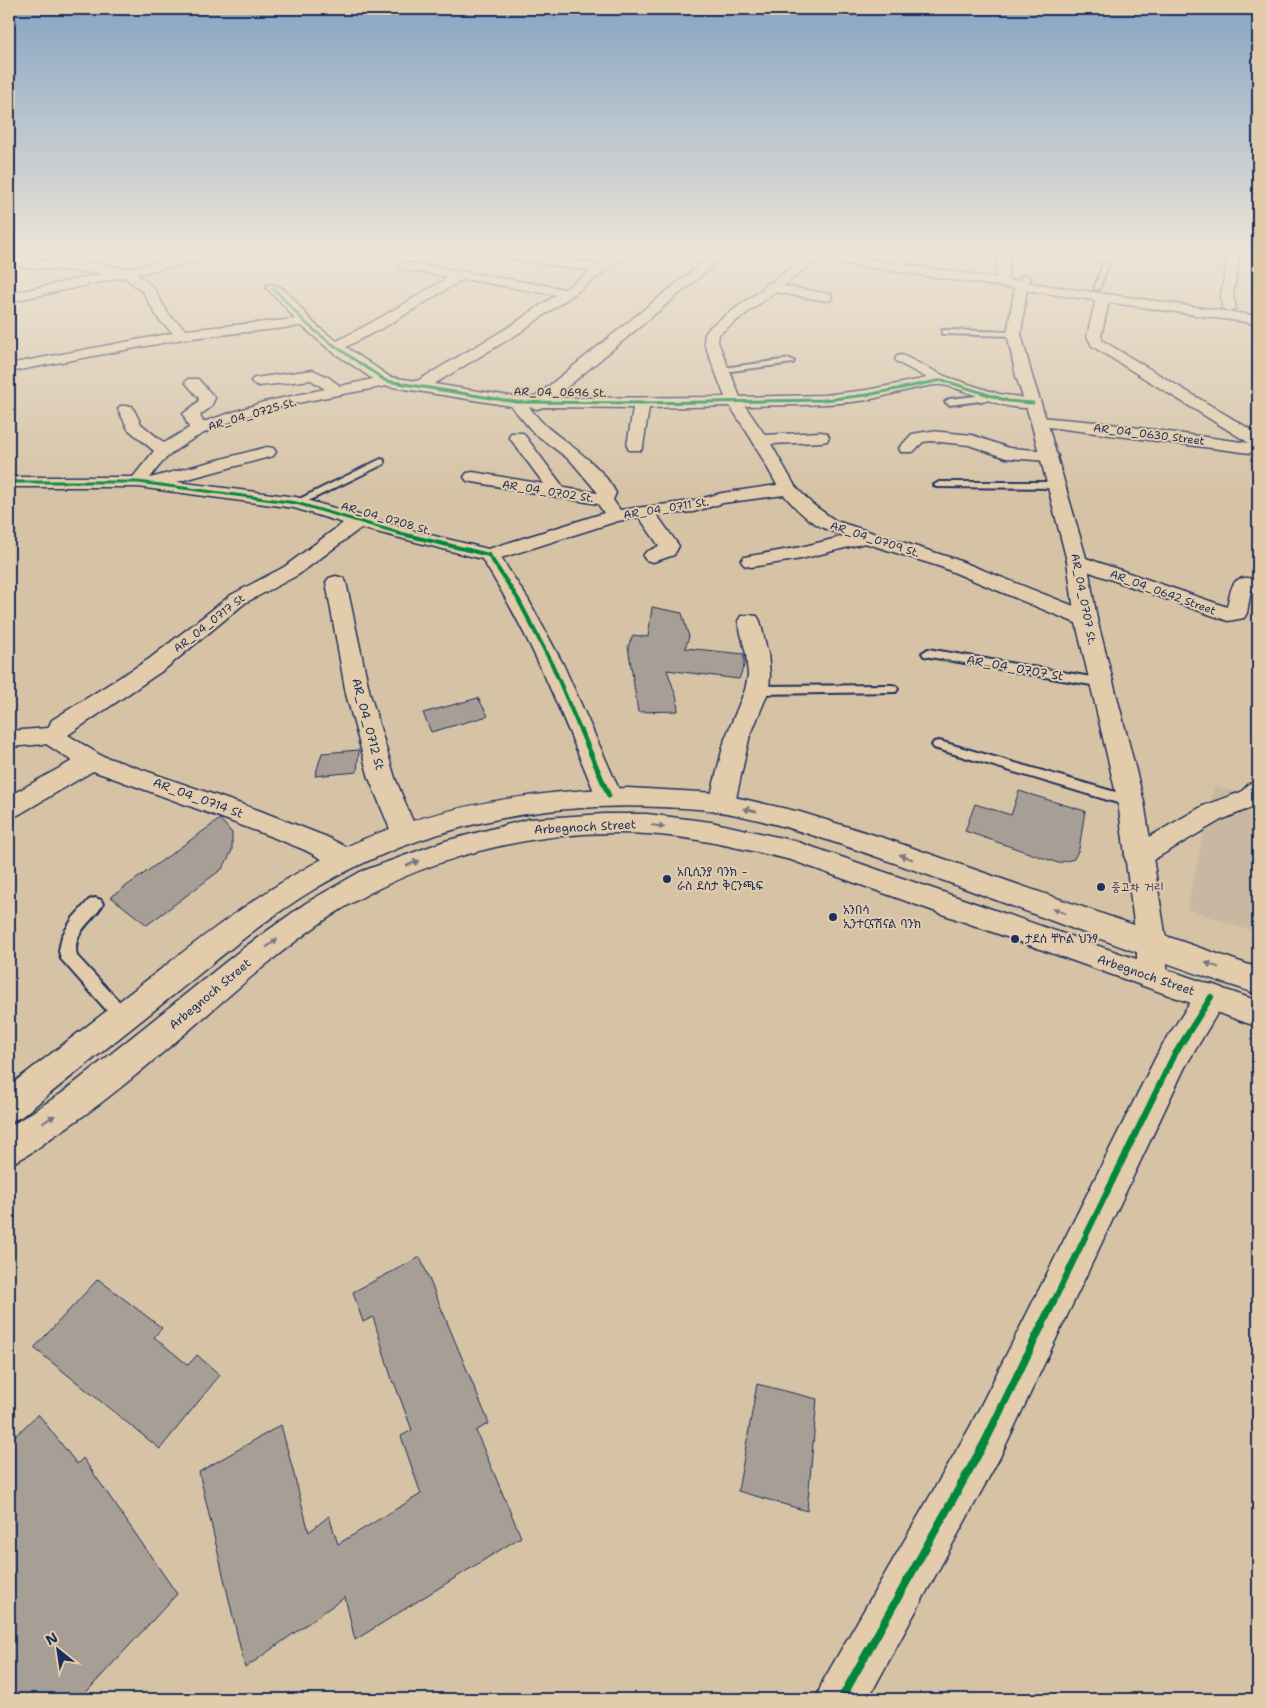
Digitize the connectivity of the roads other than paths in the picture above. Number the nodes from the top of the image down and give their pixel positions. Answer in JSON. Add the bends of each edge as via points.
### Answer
{"nodes":[{"id":1,"x":196,"y":334,"type":"edge"},
{"id":2,"x":320,"y":334,"type":"edge"},
{"id":3,"x":364,"y":334,"type":"edge"},
{"id":4,"x":506,"y":334,"type":"edge"},
{"id":5,"x":623,"y":334,"type":"edge"},
{"id":6,"x":712,"y":334,"type":"edge"},
{"id":7,"x":1004,"y":334,"type":"edge"},
{"id":8,"x":1014,"y":334,"type":"joint"},
{"id":9,"x":1094,"y":334,"type":"edge"},
{"id":10,"x":184,"y":335,"type":"joint"},
{"id":11,"x":336,"y":347,"type":"junction"},
{"id":12,"x":902,"y":360,"type":"dead end"},
{"id":13,"x":790,"y":361,"type":"dead end"},
{"id":14,"x":9,"y":368,"type":"edge"},
{"id":15,"x":723,"y":370,"type":"junction"},
{"id":16,"x":942,"y":380,"type":"junction"},
{"id":17,"x":258,"y":381,"type":"dead end"},
{"id":18,"x":386,"y":381,"type":"junction"},
{"id":19,"x":193,"y":382,"type":"dead end"},
{"id":20,"x":420,"y":386,"type":"junction"},
{"id":21,"x":337,"y":391,"type":"junction"},
{"id":22,"x":993,"y":397,"type":"junction"},
{"id":23,"x":734,"y":401,"type":"junction"},
{"id":24,"x":516,"y":402,"type":"junction"},
{"id":25,"x":949,"y":402,"type":"dead end"},
{"id":26,"x":642,"y":403,"type":"junction"},
{"id":27,"x":537,"y":404,"type":"junction"},
{"id":28,"x":126,"y":409,"type":"dead end"},
{"id":29,"x":1036,"y":412,"type":"junction"},
{"id":30,"x":198,"y":430,"type":"junction"},
{"id":31,"x":821,"y":437,"type":"dead end"},
{"id":32,"x":517,"y":438,"type":"dead end"},
{"id":33,"x":760,"y":440,"type":"junction"},
{"id":34,"x":1258,"y":441,"type":"edge"},
{"id":35,"x":635,"y":446,"type":"dead end"},
{"id":36,"x":907,"y":448,"type":"dead end"},
{"id":37,"x":1258,"y":449,"type":"edge"},
{"id":38,"x":164,"y":451,"type":"junction"},
{"id":39,"x":267,"y":452,"type":"dead end"},
{"id":40,"x":1049,"y":456,"type":"junction"},
{"id":41,"x":381,"y":462,"type":"dead end"},
{"id":42,"x":473,"y":477,"type":"dead end"},
{"id":43,"x":9,"y":482,"type":"edge"},
{"id":44,"x":145,"y":483,"type":"junction"},
{"id":45,"x":939,"y":485,"type":"dead end"},
{"id":46,"x":1058,"y":485,"type":"junction"},
{"id":47,"x":788,"y":489,"type":"junction"},
{"id":48,"x":559,"y":493,"type":"junction"},
{"id":49,"x":604,"y":500,"type":"junction"},
{"id":50,"x":296,"y":503,"type":"junction"},
{"id":51,"x":644,"y":511,"type":"junction"},
{"id":52,"x":614,"y":516,"type":"junction"},
{"id":53,"x":358,"y":521,"type":"junction"},
{"id":54,"x":865,"y":537,"type":"junction"},
{"id":55,"x":489,"y":555,"type":"junction"},
{"id":56,"x":652,"y":556,"type":"dead end"},
{"id":57,"x":750,"y":561,"type":"dead end"},
{"id":58,"x":1077,"y":561,"type":"junction"},
{"id":59,"x":336,"y":582,"type":"dead end"},
{"id":60,"x":1258,"y":586,"type":"edge"},
{"id":61,"x":1086,"y":619,"type":"junction"},
{"id":62,"x":749,"y":622,"type":"dead end"},
{"id":63,"x":928,"y":653,"type":"dead end"},
{"id":64,"x":1103,"y":683,"type":"junction"},
{"id":65,"x":892,"y":689,"type":"dead end"},
{"id":66,"x":757,"y":690,"type":"junction"},
{"id":67,"x":58,"y":730,"type":"junction"},
{"id":68,"x":9,"y":739,"type":"edge"},
{"id":69,"x":939,"y":746,"type":"dead end"},
{"id":70,"x":91,"y":761,"type":"junction"},
{"id":71,"x":609,"y":796,"type":"junction"},
{"id":72,"x":1255,"y":796,"type":"edge"},
{"id":73,"x":1131,"y":802,"type":"junction"},
{"id":74,"x":722,"y":803,"type":"junction"},
{"id":75,"x":9,"y":808,"type":"edge"},
{"id":76,"x":405,"y":834,"type":"junction"},
{"id":77,"x":1138,"y":856,"type":"junction"},
{"id":78,"x":346,"y":859,"type":"junction"},
{"id":79,"x":95,"y":904,"type":"dead end"},
{"id":80,"x":1152,"y":944,"type":"junction"},
{"id":81,"x":1152,"y":976,"type":"junction"},
{"id":82,"x":1258,"y":980,"type":"edge"},
{"id":83,"x":1211,"y":998,"type":"junction"},
{"id":84,"x":1258,"y":1014,"type":"edge"},
{"id":85,"x":122,"y":1016,"type":"junction"},
{"id":86,"x":9,"y":1106,"type":"edge"},
{"id":87,"x":9,"y":1147,"type":"edge"},
{"id":88,"x":841,"y":1699,"type":"edge"}],
"edges":[{"from":1,"to":10,"type":"street"},
{"from":2,"to":11,"type":"street","name":"AR_04_0696 St."},
{"from":3,"to":11,"type":"street"},
{"from":4,"to":20,"type":"street"},
{"from":5,"to":27,"type":"street"},
{"from":6,"to":15,"type":"street","name":"AR_04_0709 St.","via":[[711,342]]},
{"from":7,"to":8,"type":"lane"},
{"from":8,"to":29,"type":"street","name":"AR_04_0707 St."},
{"from":9,"to":34,"type":"street","via":[[1096,343]]},
{"from":10,"to":14,"type":"street"},
{"from":11,"to":18,"type":"street","name":"AR_04_0696 St."},
{"from":12,"to":16,"type":"street"},
{"from":13,"to":15,"type":"lane"},
{"from":15,"to":23,"type":"street","name":"AR_04_0709 St."},
{"from":16,"to":22,"type":"street","name":"AR_04_0630 Street"},
{"from":16,"to":23,"type":"street","name":"AR_04_0696 St.","via":[[851,398]]},
{"from":17,"to":21,"type":"street","via":[[313,376]]},
{"from":18,"to":20,"type":"street","name":"AR_04_0696 St."},
{"from":18,"to":21,"type":"street","name":"AR_04_0725 St."},
{"from":19,"to":30,"type":"street","via":[[207,398],[205,404],[191,414]]},
{"from":20,"to":24,"type":"street","name":"AR_04_0696 St."},
{"from":21,"to":30,"type":"street","name":"AR_04_0725 St.","via":[[233,417]]},
{"from":22,"to":25,"type":"lane"},
{"from":22,"to":29,"type":"street","name":"AR_04_0630 Street"},
{"from":23,"to":26,"type":"street","name":"AR_04_0696 St."},
{"from":23,"to":33,"type":"street","name":"AR_04_0709 St."},
{"from":24,"to":27,"type":"street","name":"AR_04_0696 St."},
{"from":24,"to":49,"type":"street","via":[[538,429],[583,463],[605,489]]},
{"from":26,"to":27,"type":"street","name":"AR_04_0696 St."},
{"from":26,"to":35,"type":"street"},
{"from":28,"to":38,"type":"street","via":[[134,426]]},
{"from":29,"to":37,"type":"street","name":"AR_04_0630 Street","via":[[1140,432]]},
{"from":29,"to":40,"type":"street","name":"AR_04_0707 St."},
{"from":30,"to":38,"type":"street","name":"AR_04_0725 St."},
{"from":31,"to":33,"type":"street"},
{"from":32,"to":48,"type":"street"},
{"from":33,"to":47,"type":"street","name":"AR_04_0709 St."},
{"from":36,"to":40,"type":"street","via":[[918,438],[931,436],[972,440],[1006,453]]},
{"from":38,"to":44,"type":"street","name":"AR_04_0725 St."},
{"from":39,"to":44,"type":"street"},
{"from":40,"to":46,"type":"street","name":"AR_04_0707 St."},
{"from":41,"to":50,"type":"lane"},
{"from":42,"to":48,"type":"street","name":"AR_04_0702 St."},
{"from":43,"to":44,"type":"street","name":"AR_04_0708 St."},
{"from":44,"to":50,"type":"street","name":"AR_04_0708 St."},
{"from":45,"to":46,"type":"lane"},
{"from":46,"to":58,"type":"street","name":"AR_04_0707 St."},
{"from":47,"to":51,"type":"street","name":"AR_04_0711 St."},
{"from":47,"to":54,"type":"street","name":"AR_04_0709 St.","via":[[817,518]]},
{"from":48,"to":49,"type":"street","name":"AR_04_0702 St."},
{"from":49,"to":52,"type":"street","name":"AR_04_0702 St."},
{"from":50,"to":53,"type":"street","name":"AR_04_0708 St."},
{"from":51,"to":52,"type":"street","name":"AR_04_0711 St."},
{"from":51,"to":56,"type":"street","via":[[669,546],[667,551]]},
{"from":52,"to":55,"type":"street","name":"AR_04_0711 St."},
{"from":53,"to":55,"type":"street","name":"AR_04_0708 St."},
{"from":53,"to":67,"type":"street","name":"AR_04_0717 St","via":[[291,572],[238,599],[157,664]]},
{"from":54,"to":57,"type":"street","via":[[801,554]]},
{"from":54,"to":61,"type":"street","name":"AR_04_0709 St.","via":[[948,563]]},
{"from":55,"to":71,"type":"street","via":[[518,599],[552,664]]},
{"from":58,"to":60,"type":"street","name":"AR_04_0642 Street","via":[[1228,615],[1236,613],[1242,586]]},
{"from":58,"to":61,"type":"street","name":"AR_04_0707 St."},
{"from":59,"to":76,"type":"street","name":"AR_04_0712 St","via":[[358,694],[382,778]]},
{"from":61,"to":64,"type":"street","name":"AR_04_0707 St."},
{"from":62,"to":66,"type":"street","via":[[756,642]]},
{"from":63,"to":64,"type":"lane","name":"AR_04_0707 St"},
{"from":64,"to":73,"type":"street","name":"AR_04_0707 St."},
{"from":65,"to":66,"type":"lane"},
{"from":66,"to":74,"type":"street","via":[[737,739]]},
{"from":67,"to":68,"type":"street"},
{"from":67,"to":70,"type":"street","name":"AR_04_0714 St","via":[[55,738]]},
{"from":69,"to":73,"type":"lane"},
{"from":70,"to":75,"type":"street"},
{"from":70,"to":78,"type":"street","name":"AR_04_0714 St","via":[[249,817]]},
{"from":71,"to":74,"type":"street","name":"Arbegnoch Street"},
{"from":71,"to":76,"type":"street","name":"Arbegnoch Street","via":[[506,808],[460,817]]},
{"from":72,"to":77,"type":"street","via":[[1212,813]]},
{"from":73,"to":77,"type":"street","name":"AR_04_0707 St."},
{"from":80,"to":74,"type":"street","name":"Arbegnoch Street","one_way":true,"via":[[857,840]]},
{"from":76,"to":78,"type":"street","name":"Arbegnoch Street"},
{"from":77,"to":80,"type":"street","name":"AR_04_0707 St."},
{"from":78,"to":85,"type":"street","name":"Arbegnoch Street","via":[[275,901]]},
{"from":79,"to":85,"type":"lane","via":[[68,937],[66,949],[69,959]]},
{"from":80,"to":81,"type":"street","name":"AR_04_0707 St."},
{"from":82,"to":80,"type":"street","name":"Arbegnoch Street","one_way":true},
{"from":81,"to":83,"type":"street","name":"Arbegnoch Street"},
{"from":87,"to":81,"type":"street","name":"Arbegnoch Street","one_way":true,"via":[[74,1104],[253,958],[316,911],[370,880],[426,858],[529,829],[647,824],[711,832],[795,851]]},
{"from":83,"to":84,"type":"street","name":"Arbegnoch Street"},
{"from":83,"to":88,"type":"street","via":[[1173,1057],[985,1442]]},
{"from":85,"to":86,"type":"street","name":"Arbegnoch Street"}]}
